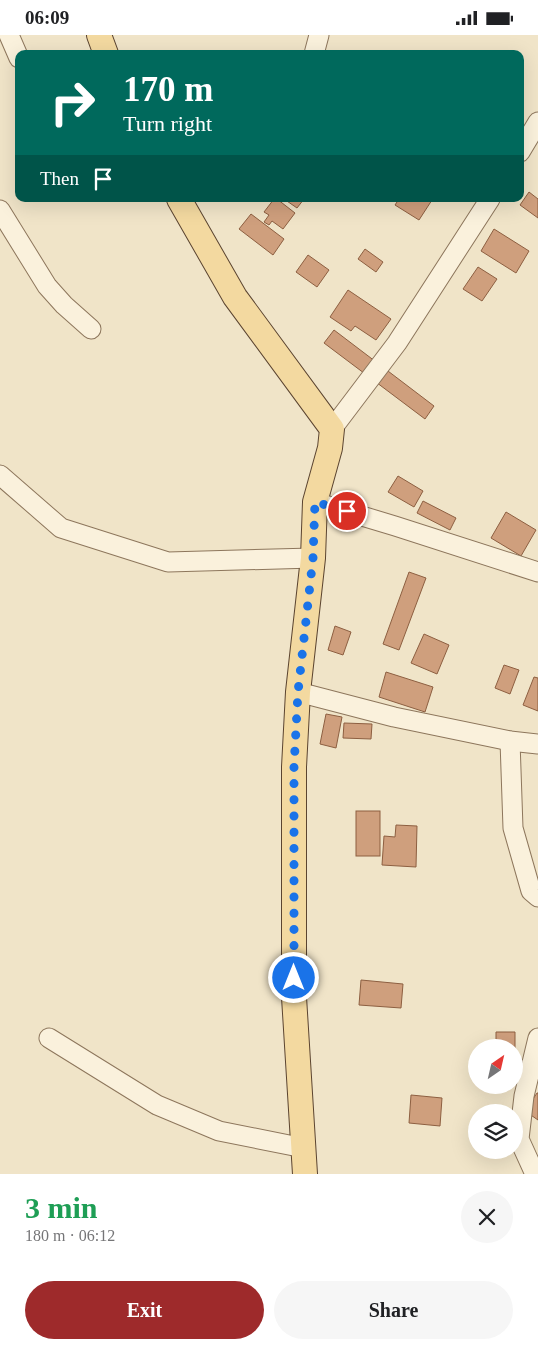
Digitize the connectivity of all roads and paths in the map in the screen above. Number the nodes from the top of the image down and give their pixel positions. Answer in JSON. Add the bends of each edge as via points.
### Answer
{"nodes":[{"id":1,"x":8,"y":35,"type":"edge"},
{"id":2,"x":99,"y":35,"type":"edge"},
{"id":3,"x":319,"y":35,"type":"edge"},
{"id":4,"x":0,"y":47,"type":"edge"},
{"id":5,"x":15,"y":50,"type":"edge"},
{"id":6,"x":105,"y":50,"type":"edge"},
{"id":7,"x":315,"y":50,"type":"edge"},
{"id":8,"x":536,"y":131,"type":"edge"},
{"id":9,"x":524,"y":147,"type":"edge"},
{"id":10,"x":181,"y":202,"type":"edge"},
{"id":11,"x":488,"y":202,"type":"edge"},
{"id":12,"x":0,"y":209,"type":"edge"},
{"id":13,"x":92,"y":329,"type":"dead end"},
{"id":14,"x":332,"y":429,"type":"junction"},
{"id":15,"x":0,"y":475,"type":"edge"},
{"id":16,"x":315,"y":502,"type":"junction"},
{"id":17,"x":313,"y":558,"type":"junction"},
{"id":18,"x":538,"y":572,"type":"edge"},
{"id":19,"x":298,"y":692,"type":"junction"},
{"id":20,"x":510,"y":741,"type":"junction"},
{"id":21,"x":538,"y":743,"type":"edge"},
{"id":22,"x":538,"y":897,"type":"edge"},
{"id":23,"x":49,"y":1038,"type":"dead end"},
{"id":24,"x":538,"y":1038,"type":"edge"},
{"id":25,"x":304,"y":1148,"type":"junction"},
{"id":26,"x":305,"y":1174,"type":"edge"},
{"id":27,"x":538,"y":1174,"type":"edge"}],
"edges":[{"from":1,"to":4,"type":"street"},
{"from":1,"to":5,"type":"street"},
{"from":2,"to":6,"type":"main road"},
{"from":3,"to":7,"type":"street"},
{"from":8,"to":9,"type":"street"},
{"from":10,"to":14,"type":"main road","via":[[235,297]]},
{"from":11,"to":14,"type":"street","via":[[398,343]]},
{"from":12,"to":13,"type":"street","via":[[47,287]]},
{"from":14,"to":16,"type":"main road"},
{"from":15,"to":17,"type":"street","via":[[61,529],[168,562]]},
{"from":16,"to":17,"type":"main road"},
{"from":16,"to":18,"type":"street"},
{"from":17,"to":19,"type":"main road"},
{"from":19,"to":20,"type":"street","via":[[394,717]]},
{"from":19,"to":25,"type":"main road","via":[[294,767],[294,997]]},
{"from":20,"to":21,"type":"street"},
{"from":20,"to":22,"type":"street","via":[[513,828],[531,891]]},
{"from":23,"to":25,"type":"street","via":[[157,1105],[219,1131]]},
{"from":24,"to":27,"type":"street","via":[[518,1139]]},
{"from":25,"to":26,"type":"main road"}]}
